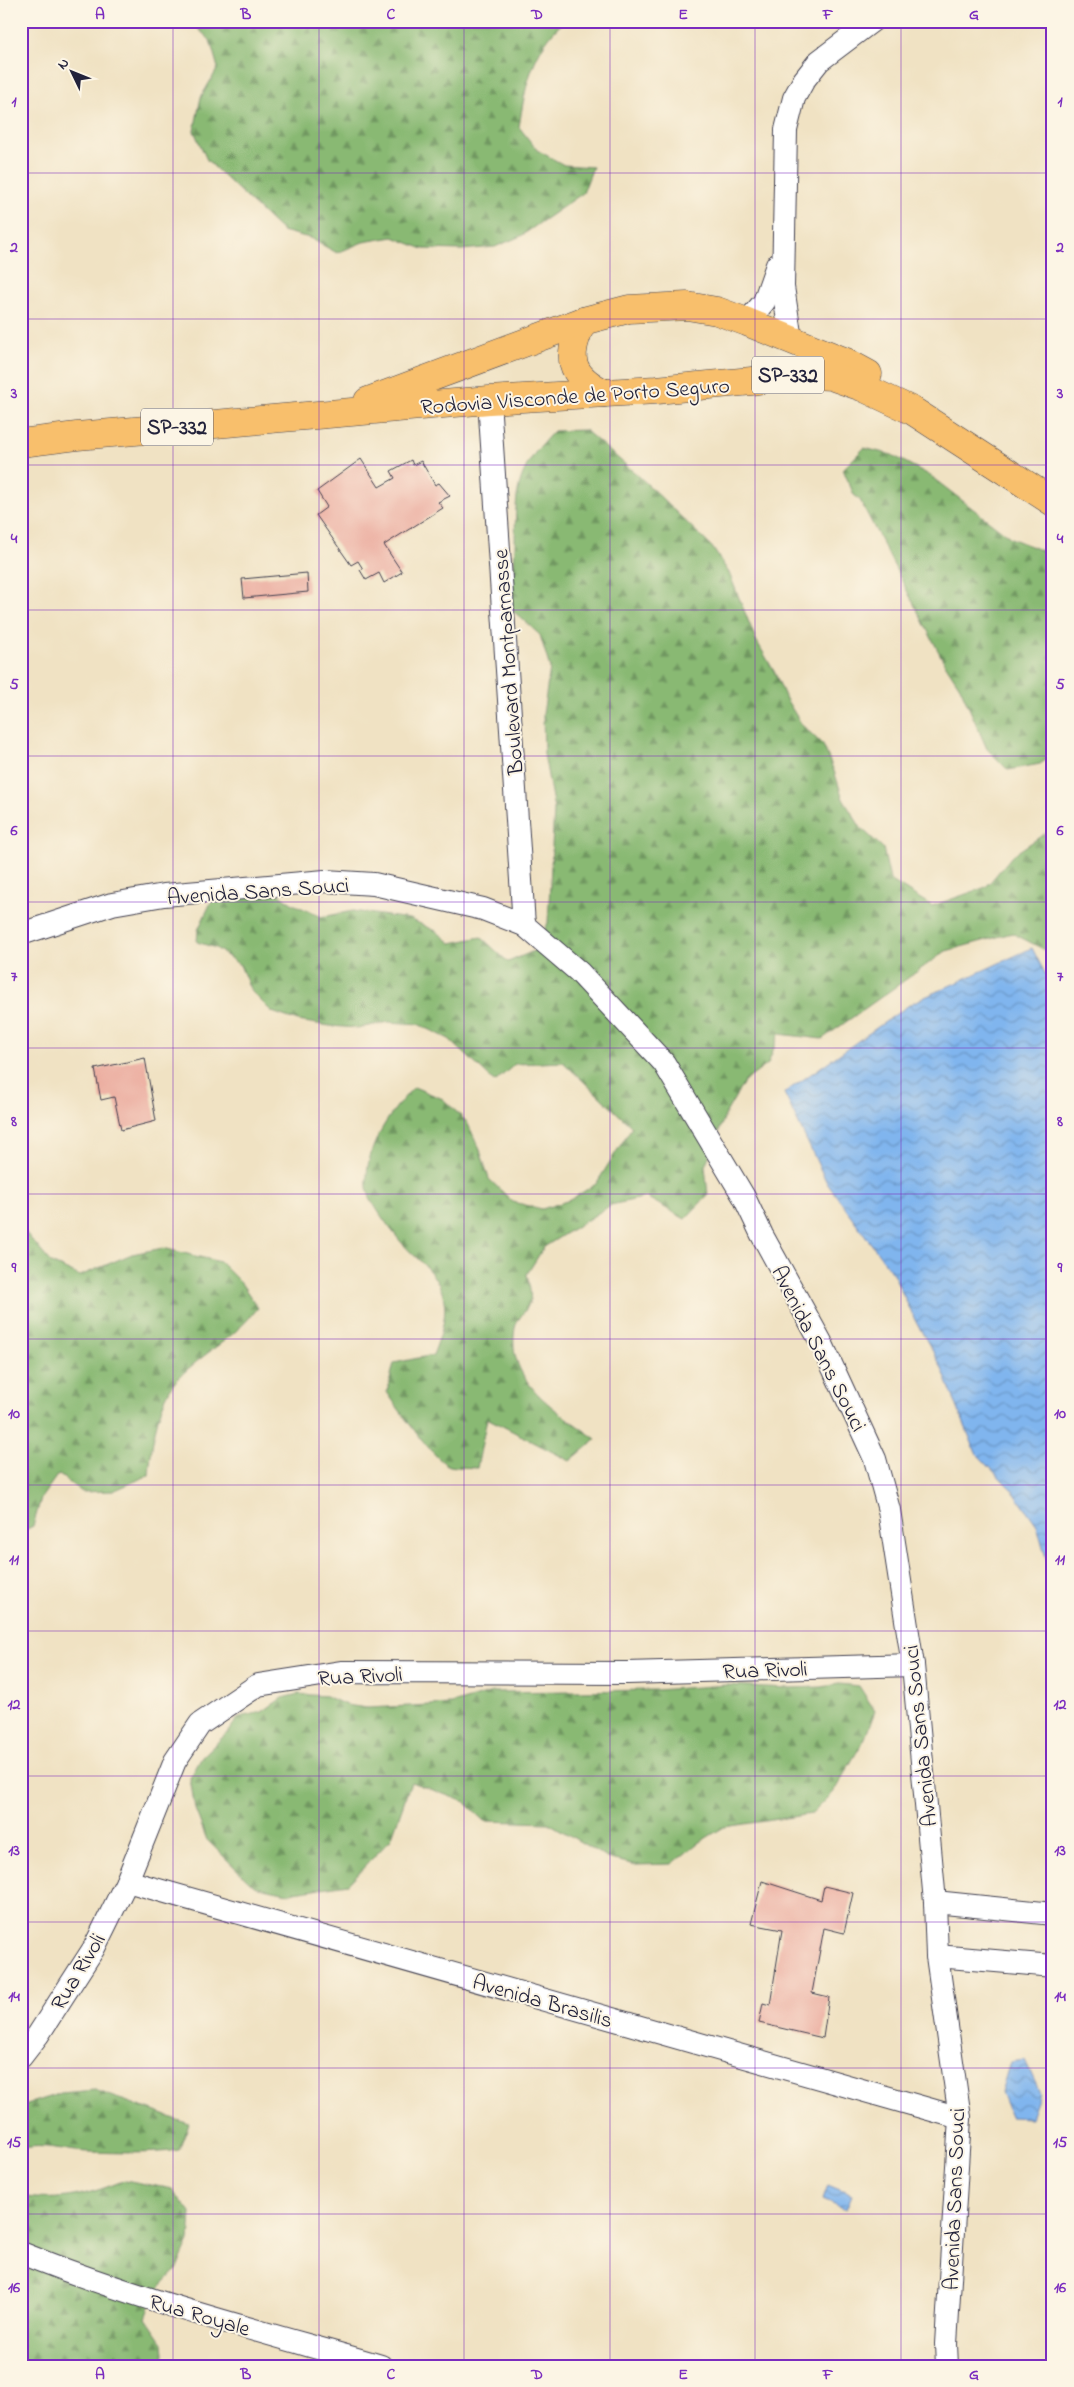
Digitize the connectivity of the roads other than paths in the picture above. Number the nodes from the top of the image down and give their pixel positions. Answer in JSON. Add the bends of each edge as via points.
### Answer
{"nodes":[{"id":1,"x":872,"y":21,"type":"edge"},
{"id":2,"x":783,"y":245,"type":"junction"},
{"id":3,"x":583,"y":321,"type":"junction"},
{"id":4,"x":746,"y":322,"type":"junction"},
{"id":5,"x":791,"y":340,"type":"junction"},
{"id":6,"x":604,"y":393,"type":"junction"},
{"id":7,"x":490,"y":400,"type":"junction"},
{"id":8,"x":333,"y":414,"type":"junction"},
{"id":9,"x":21,"y":443,"type":"edge"},
{"id":10,"x":1053,"y":500,"type":"edge"},
{"id":11,"x":524,"y":925,"type":"junction"},
{"id":12,"x":21,"y":934,"type":"edge"},
{"id":13,"x":913,"y":1664,"type":"junction"},
{"id":14,"x":127,"y":1881,"type":"junction"},
{"id":15,"x":934,"y":1902,"type":"junction"},
{"id":16,"x":1053,"y":1914,"type":"edge"},
{"id":17,"x":937,"y":1956,"type":"junction"},
{"id":18,"x":1053,"y":1966,"type":"edge"},
{"id":19,"x":21,"y":2057,"type":"edge"},
{"id":20,"x":960,"y":2118,"type":"junction"},
{"id":21,"x":21,"y":2253,"type":"edge"},
{"id":22,"x":381,"y":2366,"type":"edge"},
{"id":23,"x":948,"y":2366,"type":"edge"}],
"edges":[{"from":1,"to":2,"type":"street","via":[[820,61],[794,98],[786,130]]},
{"from":2,"to":4,"type":"street","via":[[768,295]]},
{"from":2,"to":5,"type":"street","via":[[783,287]]},
{"from":3,"to":4,"type":"main road","name":"Rodovia Visconde de Porto Seguro","number":"SP-332","via":[[629,309],[687,306],[717,311]]},
{"from":3,"to":6,"type":"main road","via":[[572,350],[576,371],[587,384]]},
{"from":3,"to":8,"type":"main road","name":"Rodovia Visconde de Porto Seguro","number":"SP-332"},
{"from":4,"to":5,"type":"main road","name":"Rodovia Visconde de Porto Seguro","number":"SP-332"},
{"from":5,"to":10,"type":"main road","name":"Rodovia Visconde de Porto Seguro","number":"SP-332","via":[[846,362],[914,398]]},
{"from":6,"to":7,"type":"main road","name":"Rodovia Visconde de Porto Seguro","number":"SP-332"},
{"from":6,"to":10,"type":"main road","name":"Rodovia Visconde de Porto Seguro","number":"SP-332","via":[[752,381],[793,374],[831,376],[913,412]]},
{"from":7,"to":8,"type":"main road","name":"Rodovia Visconde de Porto Seguro","number":"SP-332"},
{"from":7,"to":11,"type":"street","name":"Boulevard Montparnasse"},
{"from":8,"to":9,"type":"main road","name":"Rodovia Visconde de Porto Seguro","number":"SP-332"},
{"from":11,"to":12,"type":"street","name":"Avenida Sans Souci","via":[[483,909],[437,897],[374,884],[325,881],[164,895],[112,904]]},
{"from":11,"to":13,"type":"street","name":"Avenida Sans Souci","via":[[579,972],[664,1063],[744,1197],[821,1342],[875,1458],[889,1510]]},
{"from":13,"to":14,"type":"street","name":"Rua Rivoli","via":[[627,1673],[341,1672],[258,1684],[200,1724],[175,1761]]},
{"from":13,"to":15,"type":"street","name":"Avenida Sans Souci"},
{"from":14,"to":19,"type":"street","name":"Rua Rivoli","via":[[94,1948]]},
{"from":14,"to":20,"type":"street","name":"Avenida Brasilis"},
{"from":15,"to":16,"type":"street"},
{"from":15,"to":17,"type":"street","name":"Avenida Sans Souci"},
{"from":17,"to":18,"type":"street"},
{"from":17,"to":20,"type":"street","name":"Avenida Sans Souci"},
{"from":20,"to":23,"type":"street","name":"Avenida Sans Souci","via":[[946,2344]]},
{"from":21,"to":22,"type":"street","name":"Rua Royale","via":[[84,2279]]}]}
